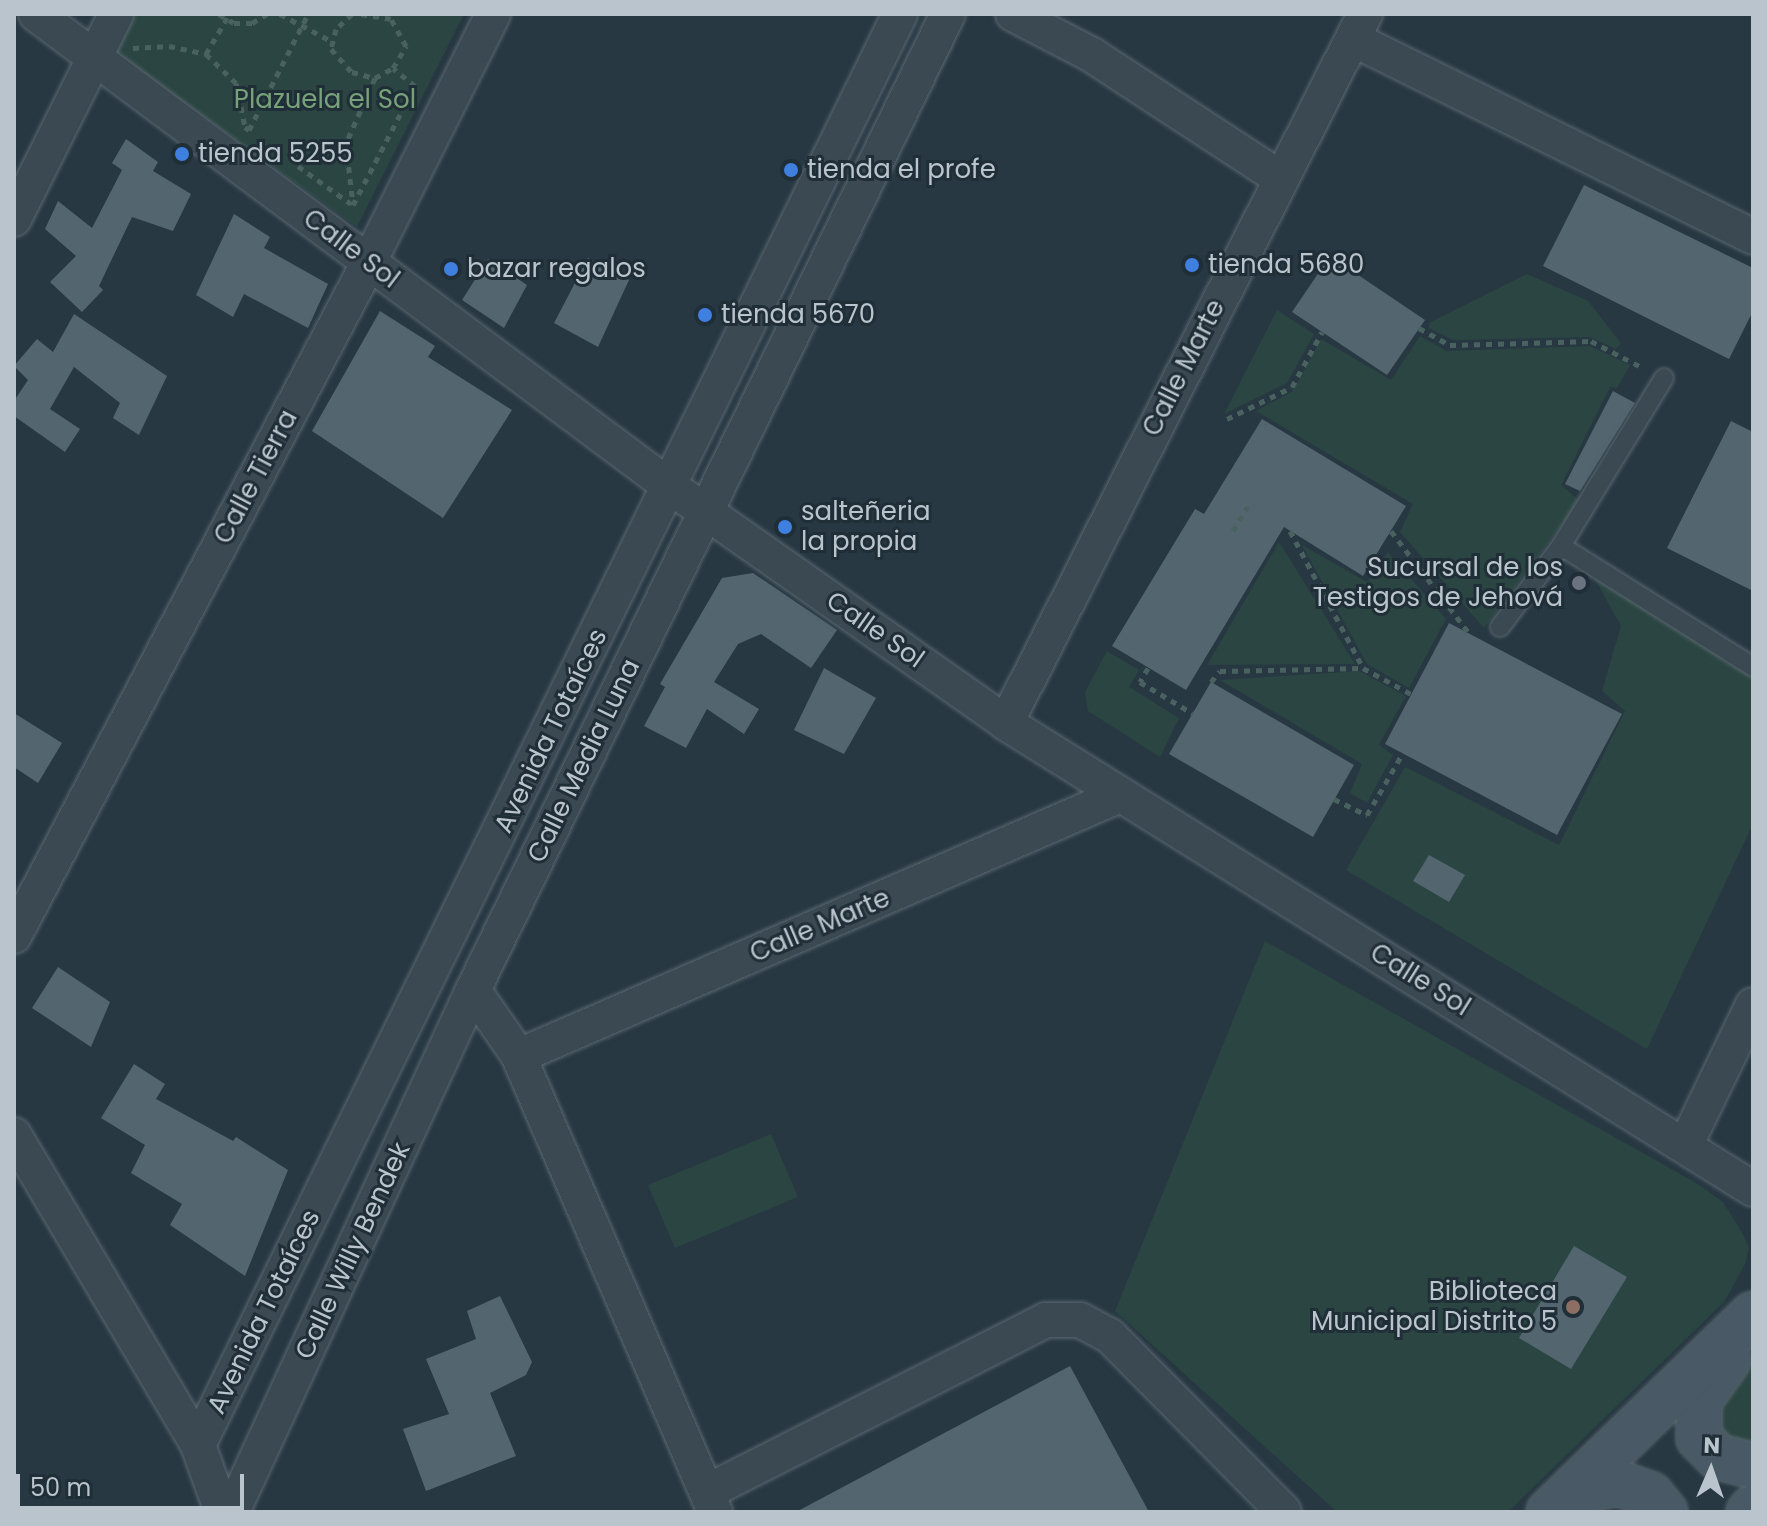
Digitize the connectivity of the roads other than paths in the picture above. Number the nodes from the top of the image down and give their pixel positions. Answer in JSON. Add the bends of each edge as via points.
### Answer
{"nodes":[{"id":1,"x":36,"y":14,"type":"edge"},
{"id":2,"x":493,"y":14,"type":"edge"},
{"id":3,"x":900,"y":14,"type":"edge"},
{"id":4,"x":948,"y":14,"type":"edge"},
{"id":5,"x":1013,"y":14,"type":"edge"},
{"id":6,"x":1359,"y":26,"type":"edge"},
{"id":7,"x":110,"y":37,"type":"edge"},
{"id":8,"x":1280,"y":178,"type":"junction"},
{"id":9,"x":14,"y":219,"type":"edge"},
{"id":10,"x":1753,"y":237,"type":"edge"},
{"id":11,"x":369,"y":262,"type":"junction"},
{"id":12,"x":1664,"y":378,"type":"road end"},
{"id":13,"x":672,"y":488,"type":"junction"},
{"id":14,"x":705,"y":510,"type":"junction"},
{"id":15,"x":1561,"y":546,"type":"junction"},
{"id":16,"x":1500,"y":627,"type":"dead end"},
{"id":17,"x":1753,"y":667,"type":"edge"},
{"id":18,"x":1006,"y":723,"type":"junction"},
{"id":19,"x":1120,"y":795,"type":"junction"},
{"id":20,"x":14,"y":936,"type":"edge"},
{"id":21,"x":473,"y":990,"type":"junction"},
{"id":22,"x":1753,"y":1005,"type":"edge"},
{"id":23,"x":519,"y":1056,"type":"junction"},
{"id":24,"x":14,"y":1135,"type":"edge"},
{"id":25,"x":1686,"y":1144,"type":"junction"},
{"id":26,"x":1753,"y":1189,"type":"edge"},
{"id":27,"x":1753,"y":1314,"type":"edge"},
{"id":28,"x":1753,"y":1331,"type":"edge"},
{"id":29,"x":198,"y":1445,"type":"junction"},
{"id":30,"x":1753,"y":1466,"type":"edge"},
{"id":31,"x":711,"y":1502,"type":"edge"},
{"id":32,"x":1558,"y":1503,"type":"edge"},
{"id":33,"x":222,"y":1512,"type":"edge"},
{"id":34,"x":232,"y":1512,"type":"edge"},
{"id":35,"x":1284,"y":1512,"type":"edge"},
{"id":36,"x":1665,"y":1512,"type":"edge"}],
"edges":[{"from":1,"to":7,"type":"street","name":"Calle Sol"},
{"from":2,"to":11,"type":"street","name":"Calle Tierra"},
{"from":3,"to":13,"type":"street","name":"Avenida Totaíces"},
{"from":4,"to":14,"type":"street","name":"Calle Media Luna"},
{"from":5,"to":8,"type":"street","via":[[1092,55]]},
{"from":6,"to":8,"type":"street","name":"Calle Marte"},
{"from":6,"to":10,"type":"street"},
{"from":7,"to":9,"type":"street"},
{"from":7,"to":11,"type":"street","name":"Calle Sol"},
{"from":8,"to":18,"type":"street","name":"Calle Marte"},
{"from":11,"to":13,"type":"street","name":"Calle Sol"},
{"from":11,"to":20,"type":"street","name":"Calle Tierra"},
{"from":12,"to":15,"type":"lane"},
{"from":13,"to":14,"type":"street","name":"Calle Sol"},
{"from":13,"to":29,"type":"street","name":"Avenida Totaíces"},
{"from":14,"to":18,"type":"street","name":"Calle Sol"},
{"from":14,"to":21,"type":"street","name":"Calle Media Luna"},
{"from":15,"to":16,"type":"lane"},
{"from":15,"to":17,"type":"lane"},
{"from":18,"to":19,"type":"street","name":"Calle Sol"},
{"from":19,"to":23,"type":"street","name":"Calle Marte"},
{"from":19,"to":25,"type":"street","name":"Calle Sol"},
{"from":21,"to":23,"type":"street"},
{"from":21,"to":34,"type":"street","name":"Calle Willy Bendek"},
{"from":22,"to":25,"type":"street"},
{"from":23,"to":31,"type":"street"},
{"from":24,"to":29,"type":"street"},
{"from":25,"to":26,"type":"street","name":"Calle Sol"},
{"from":27,"to":32,"type":"main road"},
{"from":28,"to":30,"type":"main road","via":[[1706,1386],[1697,1421],[1699,1438],[1718,1457]]},
{"from":29,"to":33,"type":"street"},
{"from":31,"to":35,"type":"street","via":[[1046,1320],[1080,1320],[1110,1336]]},
{"from":32,"to":36,"type":"main road","via":[[1618,1483],[1651,1495]]}]}
